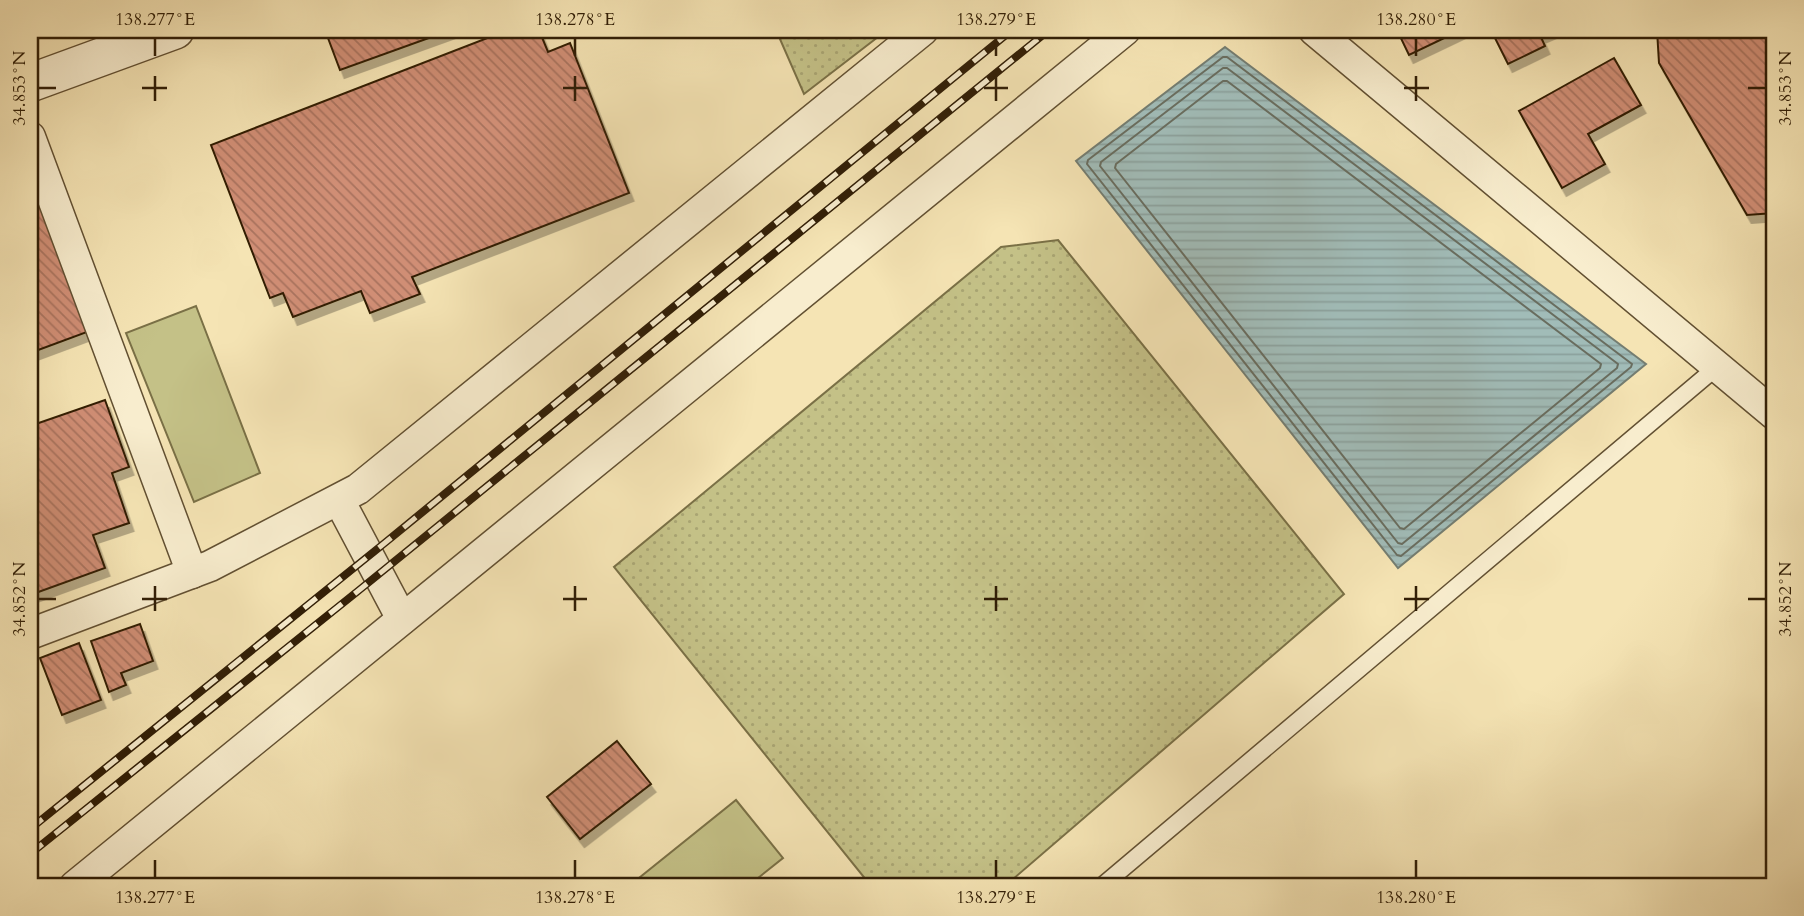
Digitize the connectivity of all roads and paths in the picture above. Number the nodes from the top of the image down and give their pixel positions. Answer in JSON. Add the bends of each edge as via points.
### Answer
{"nodes":[{"id":1,"x":175,"y":30,"type":"edge"},
{"id":2,"x":923,"y":30,"type":"edge"},
{"id":3,"x":1125,"y":30,"type":"edge"},
{"id":4,"x":1314,"y":30,"type":"edge"},
{"id":5,"x":30,"y":83,"type":"edge"},
{"id":6,"x":30,"y":137,"type":"edge"},
{"id":7,"x":1718,"y":366,"type":"junction"},
{"id":8,"x":1774,"y":414,"type":"edge"},
{"id":9,"x":339,"y":500,"type":"junction"},
{"id":10,"x":192,"y":573,"type":"junction"},
{"id":11,"x":402,"y":620,"type":"junction"},
{"id":12,"x":30,"y":634,"type":"edge"},
{"id":13,"x":75,"y":886,"type":"edge"},
{"id":14,"x":1102,"y":886,"type":"edge"}],
"edges":[{"from":1,"to":5,"type":"street"},
{"from":2,"to":9,"type":"street"},
{"from":3,"to":11,"type":"street"},
{"from":4,"to":7,"type":"street"},
{"from":6,"to":10,"type":"street"},
{"from":7,"to":8,"type":"street"},
{"from":7,"to":14,"type":"lane"},
{"from":9,"to":10,"type":"street"},
{"from":9,"to":11,"type":"street"},
{"from":10,"to":12,"type":"street"},
{"from":11,"to":13,"type":"street"}]}
